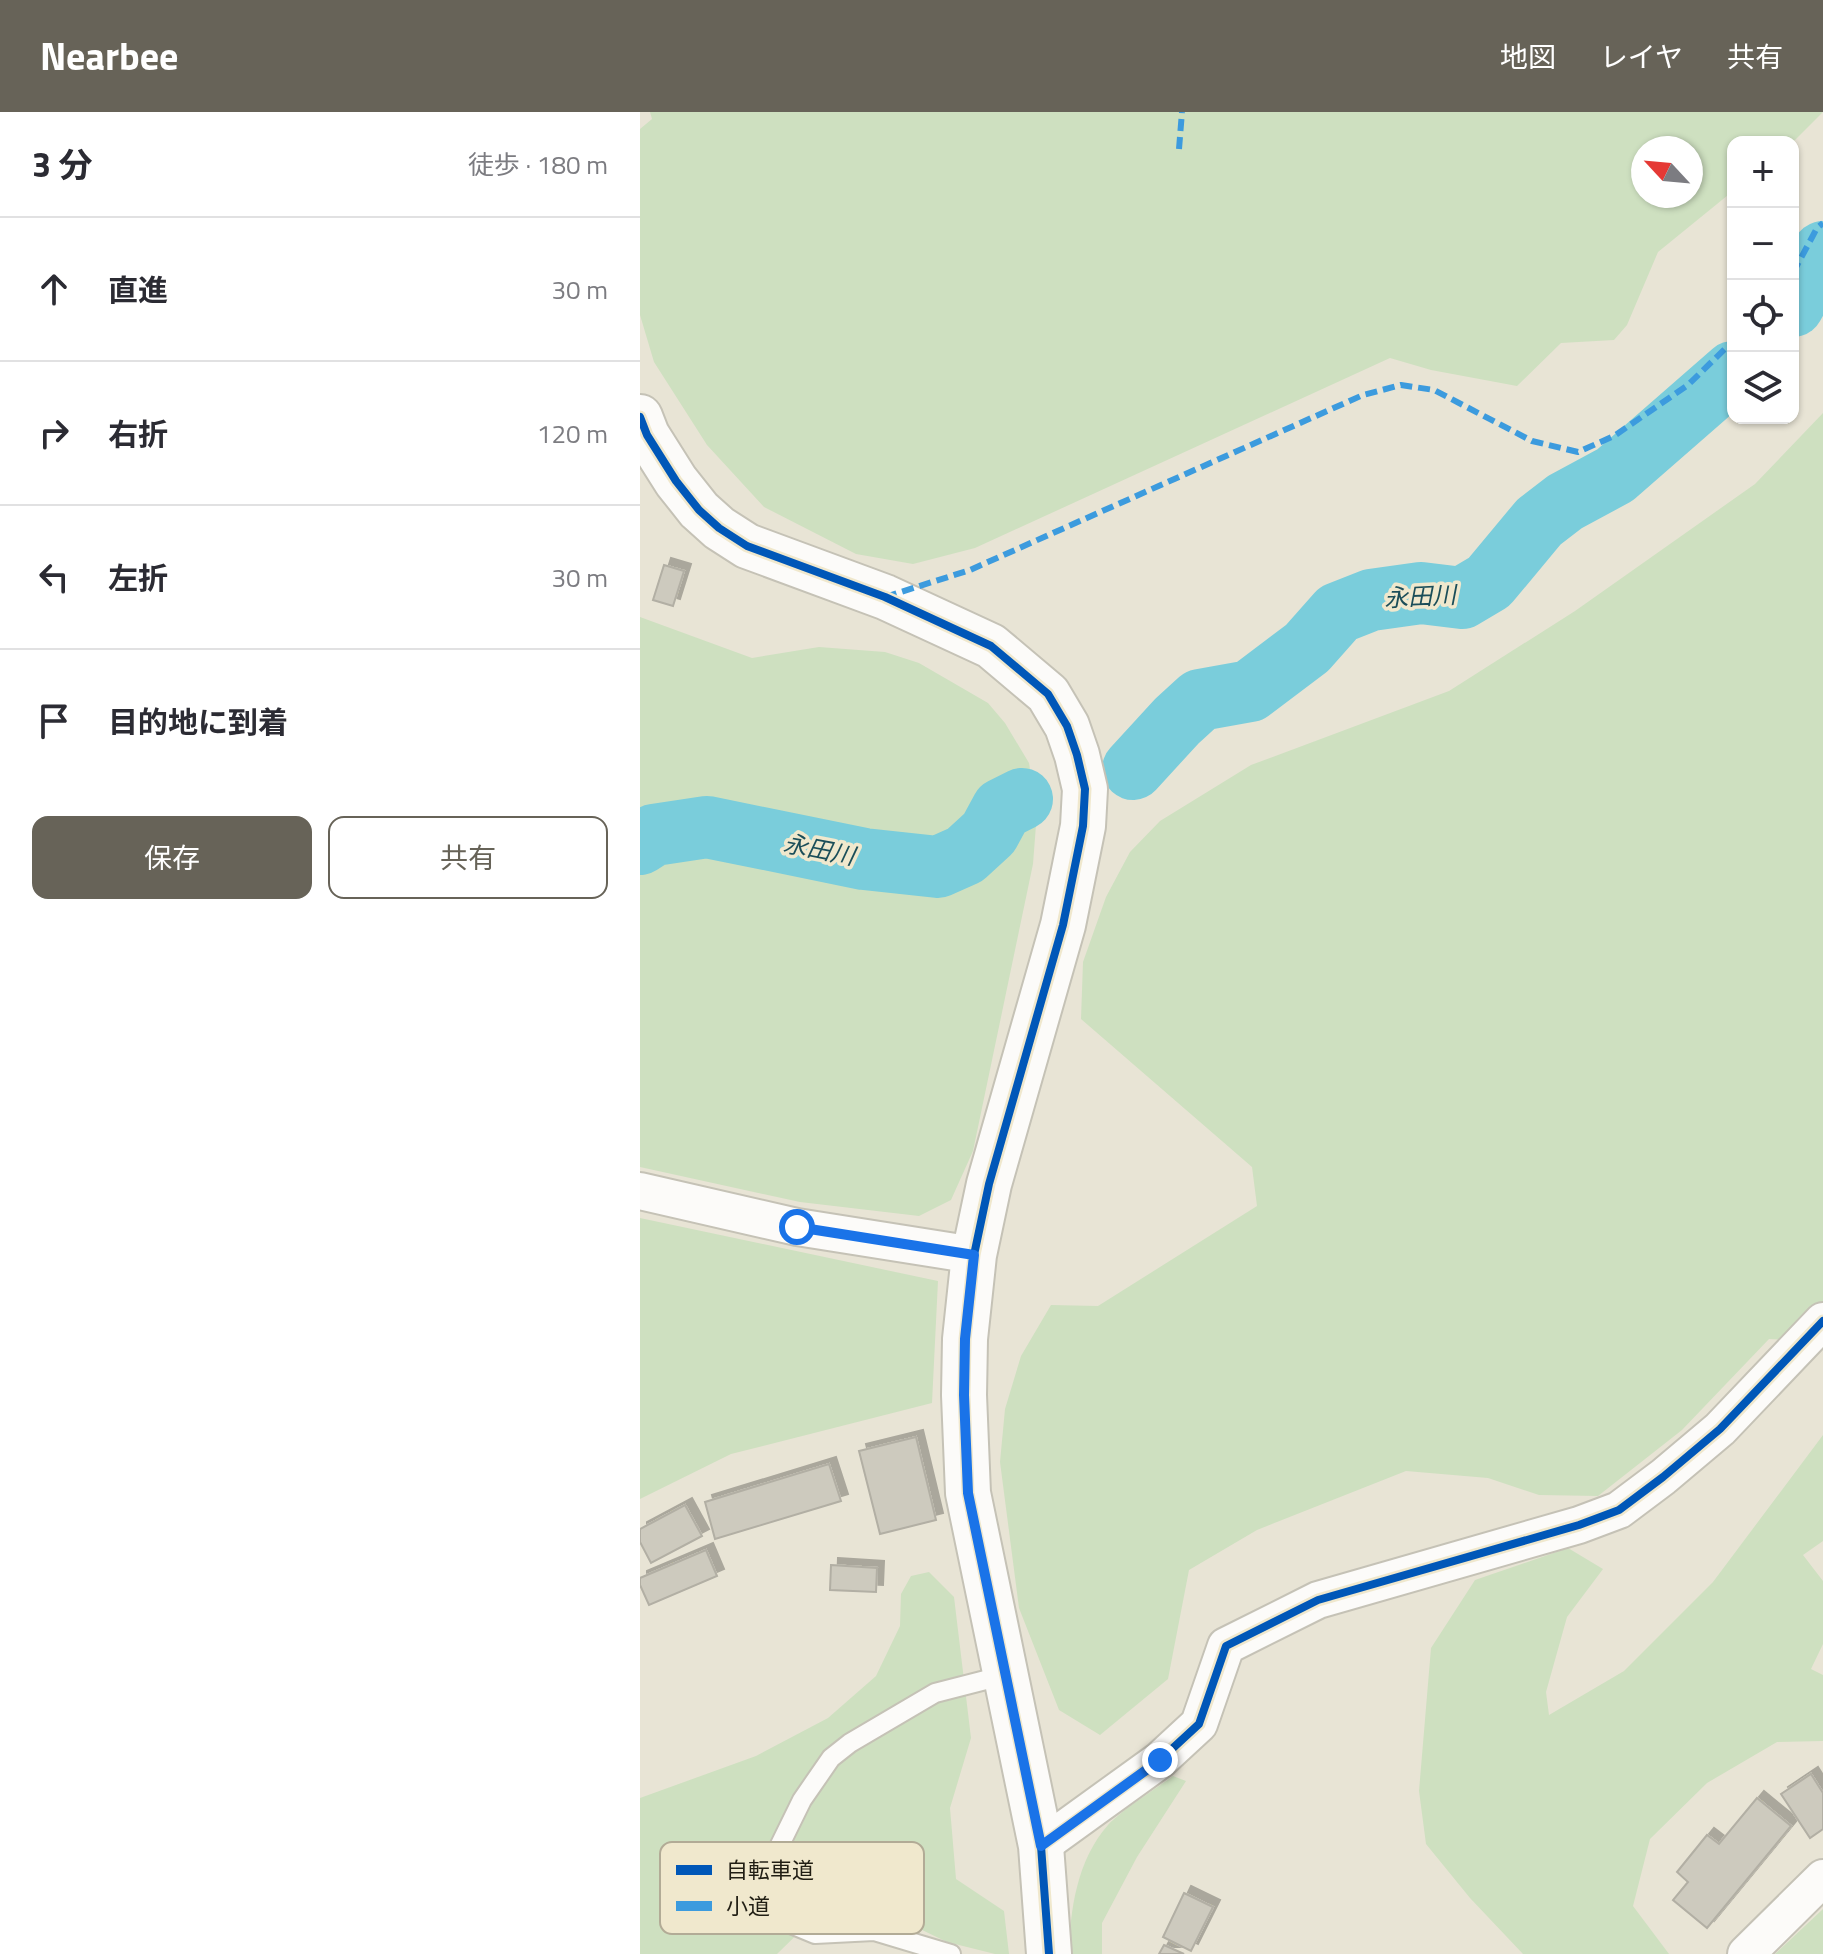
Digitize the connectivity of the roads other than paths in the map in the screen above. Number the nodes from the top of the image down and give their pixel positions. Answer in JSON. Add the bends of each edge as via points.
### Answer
{"nodes":[{"id":1,"x":640,"y":417,"type":"edge"},
{"id":2,"x":640,"y":1191,"type":"edge"},
{"id":3,"x":974,"y":1255,"type":"junction"},
{"id":4,"x":1823,"y":1321,"type":"edge"},
{"id":5,"x":1005,"y":1675,"type":"junction"},
{"id":6,"x":781,"y":1842,"type":"edge"},
{"id":7,"x":1041,"y":1846,"type":"junction"},
{"id":8,"x":1823,"y":1878,"type":"edge"},
{"id":9,"x":884,"y":1934,"type":"edge"},
{"id":10,"x":951,"y":1954,"type":"edge"},
{"id":11,"x":1049,"y":1954,"type":"edge"},
{"id":12,"x":1746,"y":1954,"type":"edge"}],
"edges":[{"from":1,"to":3,"type":"street","via":[[676,481],[719,528],[747,546],[885,597],[991,646],[1048,694],[1067,726],[1085,789],[1083,826],[1063,925],[989,1184]]},
{"from":2,"to":3,"type":"street","via":[[797,1227]]},
{"from":3,"to":5,"type":"street","via":[[965,1339],[968,1493]]},
{"from":4,"to":7,"type":"street","via":[[1720,1429],[1619,1510],[1318,1600],[1226,1646],[1199,1724],[1160,1760]]},
{"from":5,"to":6,"type":"lane","via":[[935,1693],[831,1758]]},
{"from":5,"to":7,"type":"street"},
{"from":7,"to":11,"type":"street"},
{"from":8,"to":12,"type":"street"},
{"from":9,"to":10,"type":"lane"}]}
